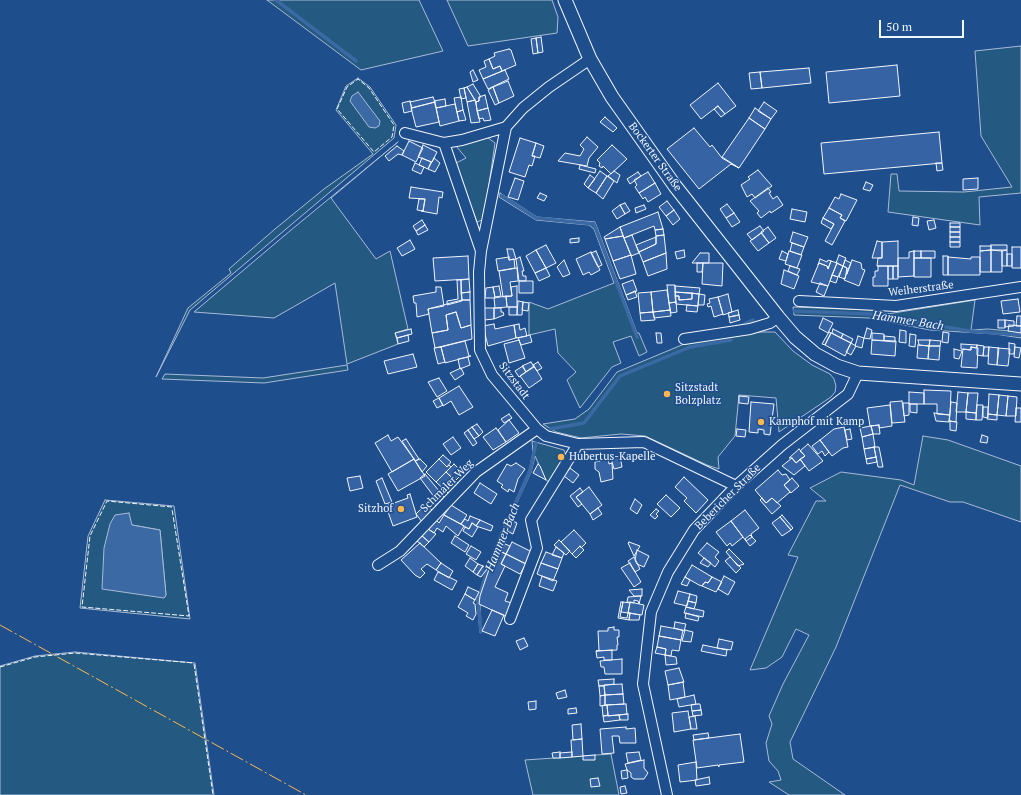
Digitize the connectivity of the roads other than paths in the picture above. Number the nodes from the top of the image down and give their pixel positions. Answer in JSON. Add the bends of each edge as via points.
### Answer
{"nodes":[{"id":1,"x":565,"y":0,"type":"edge"},
{"id":2,"x":590,"y":59,"type":"junction"},
{"id":3,"x":506,"y":127,"type":"junction"},
{"id":4,"x":405,"y":133,"type":"dead end"},
{"id":5,"x":444,"y":143,"type":"junction"},
{"id":6,"x":481,"y":251,"type":"junction"},
{"id":7,"x":1021,"y":287,"type":"edge"},
{"id":8,"x":799,"y":301,"type":"dead end"},
{"id":9,"x":778,"y":317,"type":"junction"},
{"id":10,"x":684,"y":339,"type":"dead end"},
{"id":11,"x":858,"y":373,"type":"junction"},
{"id":12,"x":1021,"y":384,"type":"edge"},
{"id":13,"x":537,"y":429,"type":"junction"},
{"id":14,"x":578,"y":444,"type":"junction"},
{"id":15,"x":736,"y":486,"type":"junction"},
{"id":16,"x":378,"y":566,"type":"dead end"},
{"id":17,"x":510,"y":619,"type":"dead end"},
{"id":18,"x":667,"y":795,"type":"edge"}],
"edges":[{"from":1,"to":2,"type":"street","name":"Bockerter Straße"},
{"from":2,"to":3,"type":"street","via":[[523,108]]},
{"from":2,"to":9,"type":"street","name":"Bockerter Straße","via":[[612,97],[675,186]]},
{"from":3,"to":5,"type":"street"},
{"from":3,"to":6,"type":"street","name":"Sitzstadt"},
{"from":4,"to":5,"type":"street"},
{"from":5,"to":6,"type":"street","name":"Sitzstadt"},
{"from":6,"to":13,"type":"street","name":"Sitzstadt","via":[[480,350],[492,375]]},
{"from":7,"to":8,"type":"street","name":"Weiherstraße","via":[[896,306]]},
{"from":9,"to":10,"type":"street","via":[[770,323],[750,329]]},
{"from":9,"to":11,"type":"street","via":[[795,337],[815,354],[837,366]]},
{"from":11,"to":12,"type":"street"},
{"from":11,"to":15,"type":"street","name":"Bebericher Straße","via":[[848,394],[782,445]]},
{"from":13,"to":14,"type":"street","name":"Sitzstadt","via":[[546,436]]},
{"from":13,"to":16,"type":"street","name":"Schmaler Weg","via":[[476,472],[400,551]]},
{"from":14,"to":15,"type":"street","name":"Sitzstadt","via":[[644,442]]},
{"from":14,"to":17,"type":"street","via":[[531,520],[537,548]]},
{"from":15,"to":18,"type":"street","name":"Bebericher Straße","via":[[694,530],[668,572],[651,612],[643,684]]}]}
